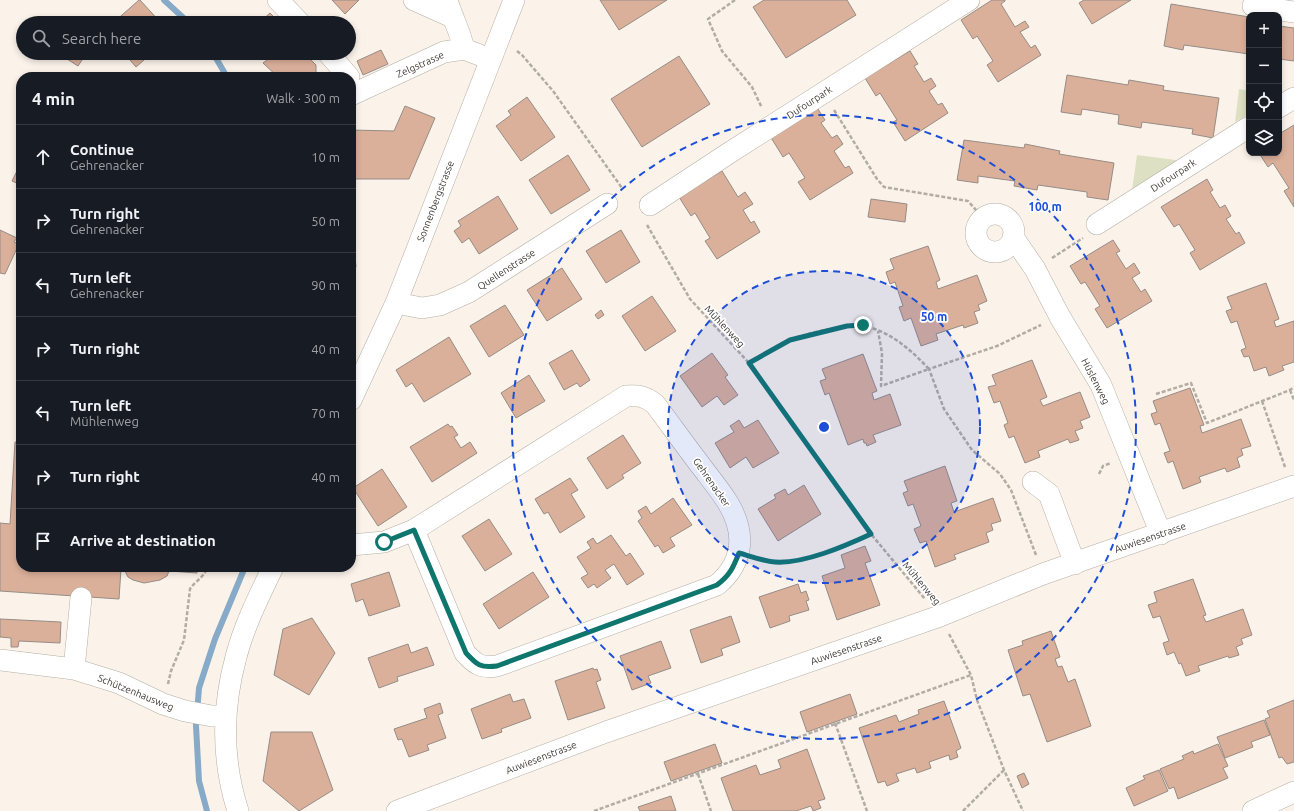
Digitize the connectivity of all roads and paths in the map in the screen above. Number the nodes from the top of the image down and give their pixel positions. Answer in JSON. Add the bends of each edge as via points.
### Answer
{"nodes":[{"id":1,"x":278,"y":0,"type":"edge"},
{"id":2,"x":414,"y":0,"type":"edge"},
{"id":3,"x":514,"y":0,"type":"edge"},
{"id":4,"x":735,"y":0,"type":"edge"},
{"id":5,"x":969,"y":0,"type":"edge"},
{"id":6,"x":1252,"y":6,"type":"dead end"},
{"id":7,"x":450,"y":9,"type":"edge"},
{"id":8,"x":1294,"y":12,"type":"edge"},
{"id":9,"x":293,"y":16,"type":"edge"},
{"id":10,"x":464,"y":49,"type":"junction"},
{"id":11,"x":513,"y":49,"type":"dead end"},
{"id":12,"x":490,"y":59,"type":"junction"},
{"id":13,"x":333,"y":60,"type":"edge"},
{"id":14,"x":343,"y":72,"type":"edge"},
{"id":15,"x":356,"y":84,"type":"edge"},
{"id":16,"x":823,"y":93,"type":"junction"},
{"id":17,"x":1294,"y":98,"type":"edge"},
{"id":18,"x":1282,"y":105,"type":"edge"},
{"id":19,"x":770,"y":126,"type":"junction"},
{"id":20,"x":1246,"y":128,"type":"edge"},
{"id":21,"x":625,"y":192,"type":"dead end"},
{"id":22,"x":607,"y":204,"type":"dead end"},
{"id":23,"x":648,"y":215,"type":"joint"},
{"id":24,"x":983,"y":218,"type":"junction"},
{"id":25,"x":1097,"y":224,"type":"joint"},
{"id":26,"x":1013,"y":237,"type":"junction"},
{"id":27,"x":1035,"y":269,"type":"junction"},
{"id":28,"x":396,"y":303,"type":"junction"},
{"id":29,"x":1060,"y":317,"type":"junction"},
{"id":30,"x":878,"y":331,"type":"junction"},
{"id":31,"x":749,"y":363,"type":"junction"},
{"id":32,"x":929,"y":369,"type":"junction"},
{"id":33,"x":1294,"y":387,"type":"edge"},
{"id":34,"x":356,"y":389,"type":"edge"},
{"id":35,"x":1290,"y":390,"type":"junction"},
{"id":36,"x":1156,"y":394,"type":"dead end"},
{"id":37,"x":1294,"y":400,"type":"edge"},
{"id":38,"x":1262,"y":401,"type":"junction"},
{"id":39,"x":1291,"y":479,"type":"edge"},
{"id":40,"x":1033,"y":482,"type":"dead end"},
{"id":41,"x":414,"y":530,"type":"junction"},
{"id":42,"x":871,"y":534,"type":"junction"},
{"id":43,"x":1161,"y":534,"type":"junction"},
{"id":44,"x":356,"y":545,"type":"edge"},
{"id":45,"x":739,"y":553,"type":"junction"},
{"id":46,"x":1036,"y":556,"type":"dead end"},
{"id":47,"x":1075,"y":564,"type":"junction"},
{"id":48,"x":205,"y":572,"type":"edge"},
{"id":49,"x":271,"y":572,"type":"edge"},
{"id":50,"x":81,"y":598,"type":"dead end"},
{"id":51,"x":940,"y":616,"type":"junction"},
{"id":52,"x":0,"y":660,"type":"edge"},
{"id":53,"x":74,"y":669,"type":"junction"},
{"id":54,"x":971,"y":675,"type":"junction"},
{"id":55,"x":163,"y":704,"type":"junction"},
{"id":56,"x":215,"y":715,"type":"junction"},
{"id":57,"x":835,"y":724,"type":"junction"},
{"id":58,"x":1004,"y":770,"type":"junction"},
{"id":59,"x":698,"y":774,"type":"junction"},
{"id":60,"x":1294,"y":792,"type":"edge"},
{"id":61,"x":419,"y":807,"type":"edge"},
{"id":62,"x":238,"y":811,"type":"edge"},
{"id":63,"x":398,"y":811,"type":"edge"},
{"id":64,"x":594,"y":811,"type":"edge"},
{"id":65,"x":711,"y":811,"type":"edge"},
{"id":66,"x":867,"y":811,"type":"edge"},
{"id":67,"x":963,"y":811,"type":"edge"},
{"id":68,"x":1023,"y":811,"type":"edge"},
{"id":69,"x":1253,"y":811,"type":"edge"}],
"edges":[{"from":1,"to":9,"type":"street"},
{"from":2,"to":7,"type":"street"},
{"from":3,"to":12,"type":"street","name":"Sonnenbergstrasse"},
{"from":4,"to":19,"type":"path","via":[[708,19],[722,51],[752,87]]},
{"from":5,"to":16,"type":"street","name":"Dufourpark"},
{"from":6,"to":8,"type":"street"},
{"from":7,"to":10,"type":"street"},
{"from":10,"to":12,"type":"street","name":"Zelgstrasse"},
{"from":10,"to":15,"type":"street","name":"Zelgstrasse","via":[[444,52]]},
{"from":11,"to":21,"type":"path","via":[[522,55],[553,92]]},
{"from":12,"to":28,"type":"street","name":"Sonnenbergstrasse"},
{"from":13,"to":14,"type":"street"},
{"from":16,"to":19,"type":"street","name":"Dufourpark"},
{"from":16,"to":24,"type":"path","via":[[884,187],[968,201]]},
{"from":17,"to":18,"type":"street"},
{"from":19,"to":23,"type":"street","name":"Dufourpark"},
{"from":20,"to":25,"type":"street","name":"Dufourpark"},
{"from":22,"to":28,"type":"street","name":"Quellenstrasse","via":[[470,292],[440,305],[422,308]]},
{"from":23,"to":31,"type":"path","name":"Mühlenweg","via":[[690,299]]},
{"from":24,"to":26,"type":"street","via":[[995,214],[1007,218],[1013,230]]},
{"from":24,"to":26,"type":"street","via":[[979,222],[976,234],[984,248],[990,251],[1001,250]]},
{"from":25,"to":27,"type":"path","via":[[1095,231]]},
{"from":26,"to":27,"type":"street","name":"Hüslenweg"},
{"from":27,"to":29,"type":"street","name":"Hüslenweg"},
{"from":28,"to":34,"type":"street","name":"Sonnenbergstrasse"},
{"from":29,"to":32,"type":"path","via":[[997,346]]},
{"from":29,"to":43,"type":"street","name":"Hüslenweg","via":[[1101,385]]},
{"from":30,"to":31,"type":"path","via":[[863,325],[814,333],[790,340]]},
{"from":30,"to":32,"type":"path","via":[[896,339]]},
{"from":30,"to":32,"type":"path","via":[[882,353],[881,386]]},
{"from":31,"to":42,"type":"path","name":"Mühlenweg"},
{"from":32,"to":46,"type":"path","via":[[944,409],[972,450],[1000,474],[1011,490]]},
{"from":33,"to":35,"type":"path"},
{"from":35,"to":37,"type":"path"},
{"from":35,"to":38,"type":"path"},
{"from":36,"to":38,"type":"path","via":[[1191,383],[1207,423]]},
{"from":38,"to":39,"type":"path"},
{"from":39,"to":43,"type":"street","name":"Auwiesenstrasse"},
{"from":40,"to":47,"type":"street","via":[[1049,494]]},
{"from":41,"to":44,"type":"street","name":"Gehrenacker","via":[[384,542]]},
{"from":41,"to":45,"type":"street","name":"Gehrenacker","via":[[466,653],[475,663],[486,667],[497,666],[717,585],[732,571]]},
{"from":41,"to":45,"type":"street","name":"Gehrenacker","via":[[626,396],[638,395],[655,404],[728,502],[737,522],[740,537]]},
{"from":42,"to":45,"type":"path","via":[[840,548],[793,561],[774,562]]},
{"from":42,"to":51,"type":"path","name":"Mühlenweg"},
{"from":43,"to":47,"type":"street","name":"Auwiesenstrasse"},
{"from":47,"to":51,"type":"street","name":"Auwiesenstrasse","via":[[1043,574]]},
{"from":48,"to":55,"type":"path","via":[[190,589],[184,640],[171,671]]},
{"from":49,"to":56,"type":"street","via":[[236,656],[230,683]]},
{"from":50,"to":53,"type":"street"},
{"from":51,"to":54,"type":"path","name":"Mühlenweg"},
{"from":51,"to":61,"type":"street","name":"Auwiesenstrasse","via":[[606,732]]},
{"from":52,"to":53,"type":"street","name":"Schützenhausweg"},
{"from":53,"to":55,"type":"street","name":"Schützenhausweg","via":[[119,683]]},
{"from":54,"to":57,"type":"path"},
{"from":54,"to":58,"type":"path","name":"Mühlenweg","via":[[977,700]]},
{"from":55,"to":56,"type":"street","name":"Schützenhausweg","via":[[185,711]]},
{"from":56,"to":62,"type":"street","via":[[225,733],[228,770]]},
{"from":57,"to":59,"type":"path"},
{"from":57,"to":66,"type":"path"},
{"from":58,"to":67,"type":"path"},
{"from":58,"to":68,"type":"path","name":"Mühlenweg"},
{"from":59,"to":64,"type":"path"},
{"from":59,"to":65,"type":"path"},
{"from":60,"to":69,"type":"street"},
{"from":61,"to":63,"type":"street","name":"Auwiesenstrasse"}]}
